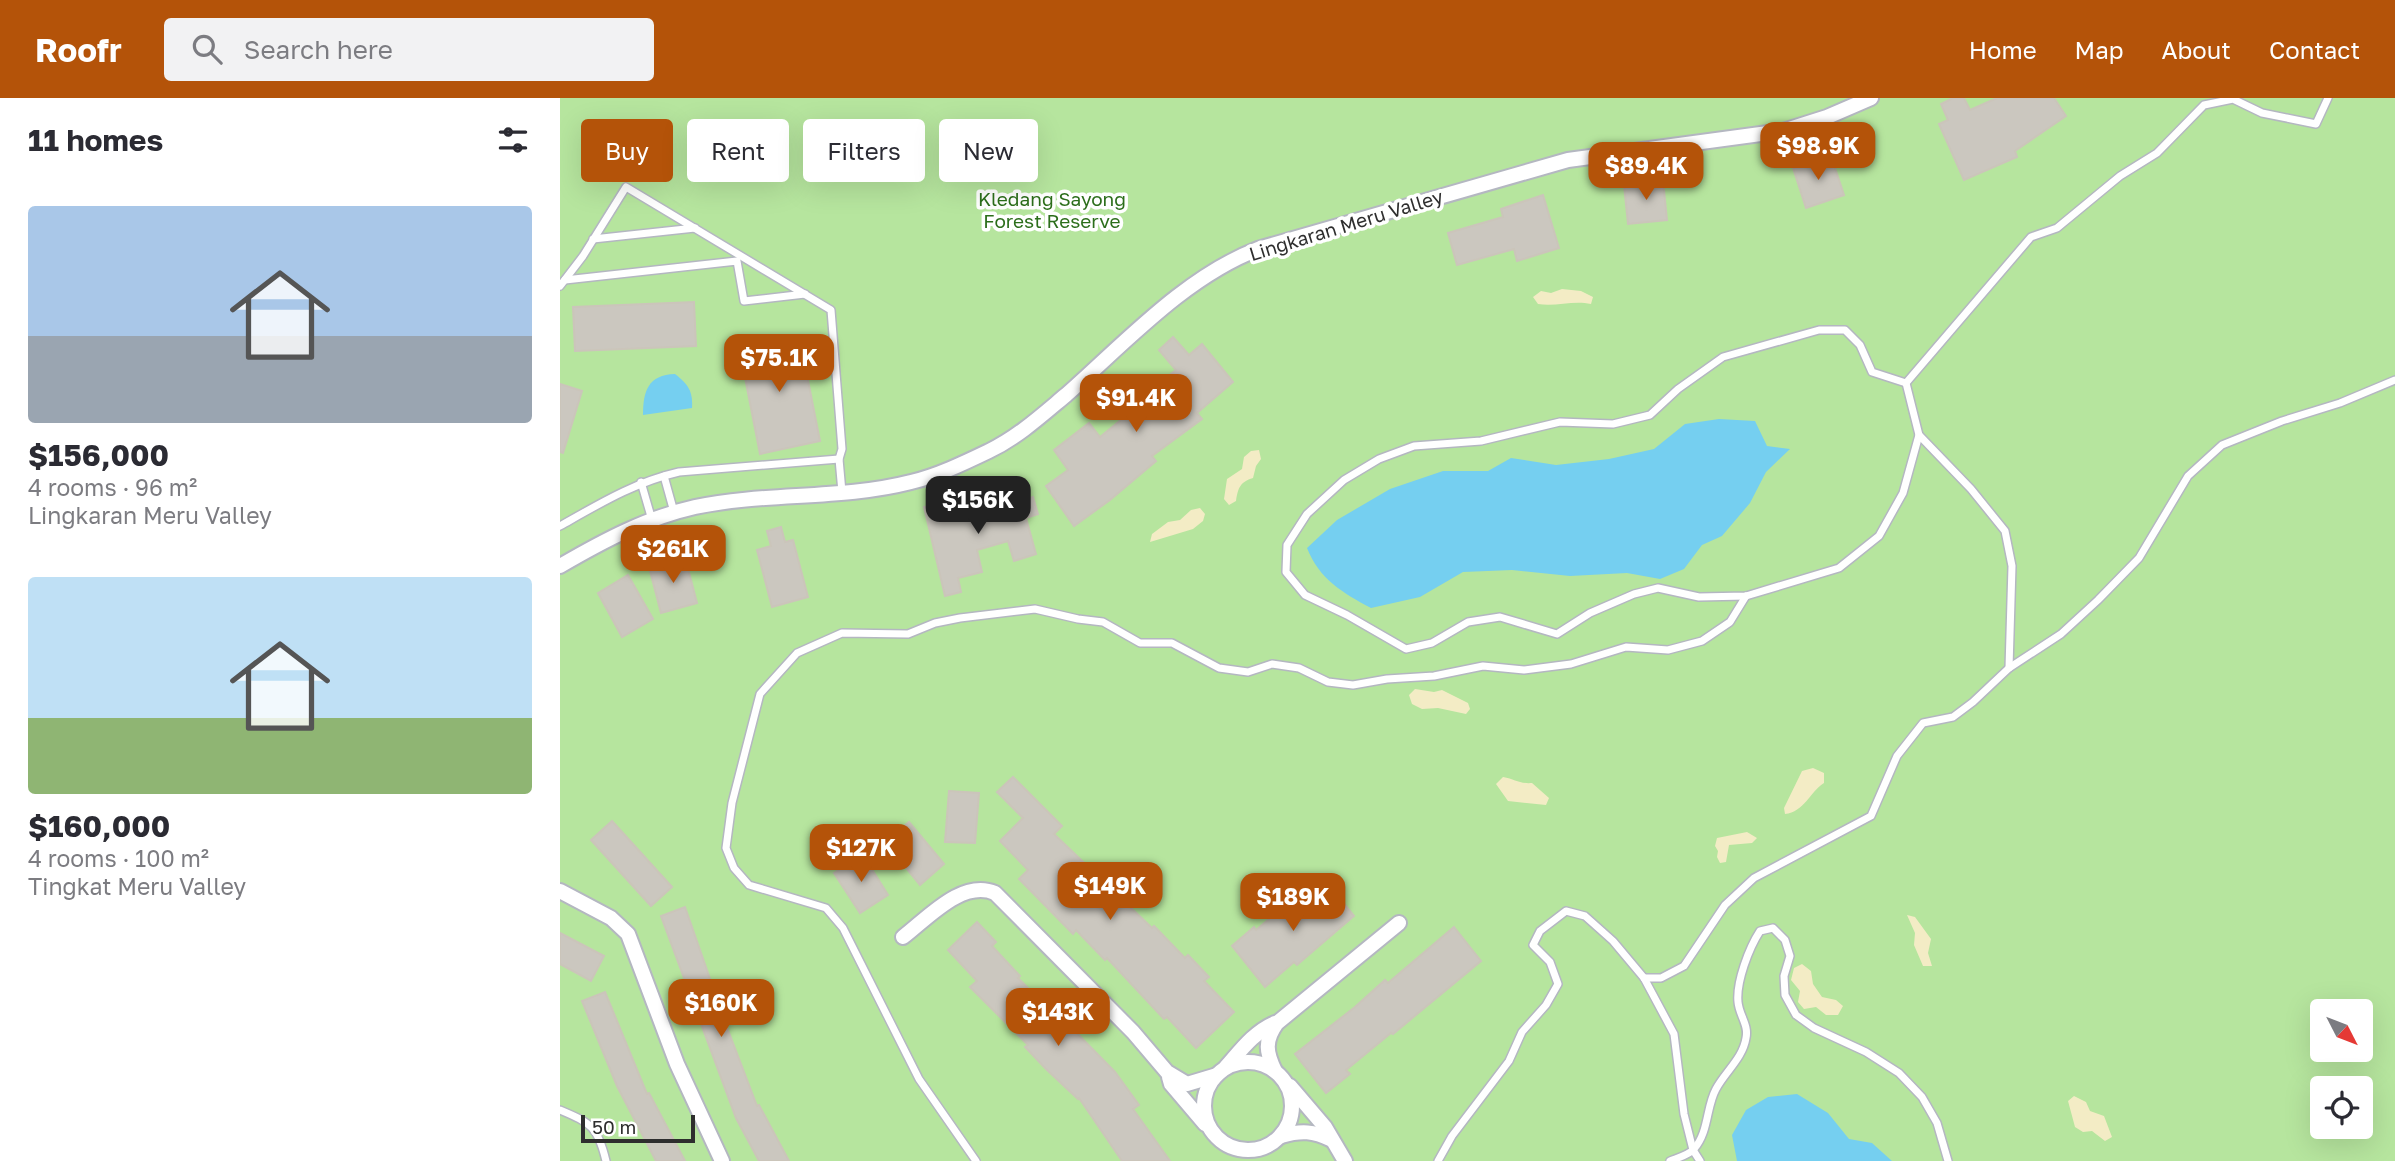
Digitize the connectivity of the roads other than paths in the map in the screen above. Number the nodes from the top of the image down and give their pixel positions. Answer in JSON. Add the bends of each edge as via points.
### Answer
{"nodes":[{"id":1,"x":1871,"y":98,"type":"edge"},
{"id":2,"x":2328,"y":98,"type":"edge"},
{"id":3,"x":695,"y":228,"type":"junction"},
{"id":4,"x":593,"y":239,"type":"junction"},
{"id":5,"x":739,"y":258,"type":"junction"},
{"id":6,"x":563,"y":283,"type":"edge"},
{"id":7,"x":806,"y":294,"type":"junction"},
{"id":8,"x":2395,"y":380,"type":"edge"},
{"id":9,"x":1906,"y":383,"type":"junction"},
{"id":10,"x":1919,"y":435,"type":"junction"},
{"id":11,"x":839,"y":459,"type":"junction"},
{"id":12,"x":664,"y":476,"type":"junction"},
{"id":13,"x":641,"y":482,"type":"junction"},
{"id":14,"x":842,"y":492,"type":"junction"},
{"id":15,"x":675,"y":513,"type":"junction"},
{"id":16,"x":653,"y":520,"type":"junction"},
{"id":17,"x":560,"y":526,"type":"edge"},
{"id":18,"x":560,"y":566,"type":"edge"},
{"id":19,"x":1746,"y":596,"type":"junction"},
{"id":20,"x":2009,"y":668,"type":"junction"},
{"id":21,"x":560,"y":891,"type":"edge"},
{"id":22,"x":1399,"y":923,"type":"dead end"},
{"id":23,"x":903,"y":937,"type":"dead end"},
{"id":24,"x":1644,"y":978,"type":"junction"},
{"id":25,"x":1277,"y":1023,"type":"junction"},
{"id":26,"x":1167,"y":1072,"type":"junction"},
{"id":27,"x":1220,"y":1072,"type":"junction"},
{"id":28,"x":1280,"y":1075,"type":"junction"},
{"id":29,"x":560,"y":1110,"type":"edge"},
{"id":30,"x":1210,"y":1129,"type":"junction"},
{"id":31,"x":1277,"y":1139,"type":"junction"},
{"id":32,"x":1332,"y":1140,"type":"junction"},
{"id":33,"x":1225,"y":1144,"type":"junction"},
{"id":34,"x":1693,"y":1150,"type":"junction"},
{"id":35,"x":606,"y":1161,"type":"edge"},
{"id":36,"x":722,"y":1161,"type":"edge"},
{"id":37,"x":976,"y":1161,"type":"edge"},
{"id":38,"x":1230,"y":1161,"type":"edge"},
{"id":39,"x":1258,"y":1161,"type":"edge"},
{"id":40,"x":1345,"y":1161,"type":"edge"},
{"id":41,"x":1438,"y":1161,"type":"edge"},
{"id":42,"x":1670,"y":1161,"type":"edge"},
{"id":43,"x":1700,"y":1161,"type":"edge"},
{"id":44,"x":1948,"y":1161,"type":"edge"}],
"edges":[{"from":1,"to":14,"type":"street","name":"Lingkaran Meru Valley","via":[[1783,131],[1568,160],[1235,258],[1190,286],[1041,416],[992,450],[910,482]]},
{"from":2,"to":9,"type":"lane","via":[[2316,124],[2262,113],[2233,99],[2204,105],[2157,153],[2120,176],[2057,228],[2031,237]]},
{"from":3,"to":4,"type":"lane"},
{"from":3,"to":4,"type":"lane","via":[[626,187]]},
{"from":3,"to":5,"type":"lane"},
{"from":4,"to":6,"type":"lane"},
{"from":5,"to":6,"type":"lane"},
{"from":5,"to":7,"type":"lane"},
{"from":5,"to":7,"type":"lane","via":[[744,302]]},
{"from":7,"to":11,"type":"lane","via":[[831,310],[842,449]]},
{"from":8,"to":20,"type":"lane","via":[[2222,445],[2189,476],[2139,558],[2061,634]]},
{"from":9,"to":10,"type":"lane"},
{"from":9,"to":19,"type":"lane","via":[[1872,372],[1860,345],[1845,330],[1819,330],[1723,357],[1650,415],[1613,424],[1560,422],[1481,441],[1414,446],[1379,458],[1344,480],[1307,514],[1287,545],[1286,572],[1305,595],[1406,649],[1432,643],[1468,622],[1500,617],[1557,634],[1590,613],[1658,588],[1699,597]]},
{"from":10,"to":19,"type":"lane","via":[[1903,493],[1879,536],[1839,568]]},
{"from":10,"to":20,"type":"lane","via":[[2005,531],[2012,566]]},
{"from":11,"to":12,"type":"lane"},
{"from":11,"to":14,"type":"lane"},
{"from":12,"to":13,"type":"lane"},
{"from":12,"to":15,"type":"lane"},
{"from":13,"to":16,"type":"lane"},
{"from":13,"to":17,"type":"lane"},
{"from":14,"to":15,"type":"street","name":"Lingkaran Meru Valley","via":[[722,503]]},
{"from":15,"to":16,"type":"street","name":"Lingkaran Meru Valley"},
{"from":16,"to":18,"type":"street","name":"Lingkaran Meru Valley"},
{"from":19,"to":37,"type":"lane","via":[[1730,622],[1702,641],[1668,650],[1626,647],[1571,664],[1524,670],[1483,666],[1353,685],[1328,682],[1299,668],[1272,663],[1248,672],[1219,668],[1172,643],[1140,643],[1103,622],[1035,608],[935,623],[908,634],[842,633],[797,653],[760,694],[732,803],[726,848],[734,868],[749,886],[826,908],[843,928],[919,1079]]},
{"from":20,"to":24,"type":"lane","via":[[1952,717],[1923,723],[1897,756],[1871,816],[1754,878],[1726,905],[1684,966],[1661,978]]},
{"from":21,"to":36,"type":"street","via":[[611,918],[628,934],[677,1064]]},
{"from":22,"to":25,"type":"street"},
{"from":23,"to":26,"type":"street","via":[[958,895],[979,888],[995,893]]},
{"from":24,"to":34,"type":"lane","via":[[1674,1034]]},
{"from":24,"to":41,"type":"lane","via":[[1585,916],[1566,911],[1540,931],[1533,945],[1550,962],[1558,984]]},
{"from":25,"to":27,"type":"street","via":[[1253,1037]]},
{"from":25,"to":28,"type":"street","via":[[1266,1046]]},
{"from":26,"to":27,"type":"street","via":[[1187,1084]]},
{"from":26,"to":30,"type":"street","via":[[1171,1084]]},
{"from":27,"to":28,"type":"street","via":[[1255,1062]]},
{"from":27,"to":30,"type":"street","via":[[1210,1084],[1204,1107]]},
{"from":28,"to":31,"type":"street","via":[[1290,1090],[1292,1114]]},
{"from":28,"to":32,"type":"street"},
{"from":29,"to":35,"type":"lane","via":[[588,1122],[602,1142]]},
{"from":30,"to":33,"type":"street"},
{"from":31,"to":32,"type":"street","via":[[1303,1130]]},
{"from":31,"to":33,"type":"street","via":[[1250,1151]]},
{"from":31,"to":39,"type":"street"},
{"from":32,"to":40,"type":"street"},
{"from":33,"to":38,"type":"street"},
{"from":34,"to":42,"type":"lane"},
{"from":34,"to":43,"type":"lane"},
{"from":34,"to":44,"type":"lane","via":[[1705,1129],[1715,1090],[1746,1039],[1738,1002],[1750,947],[1760,931],[1773,928],[1785,940],[1790,956],[1784,995],[1797,1014],[1814,1028],[1899,1073],[1937,1122]]}]}
